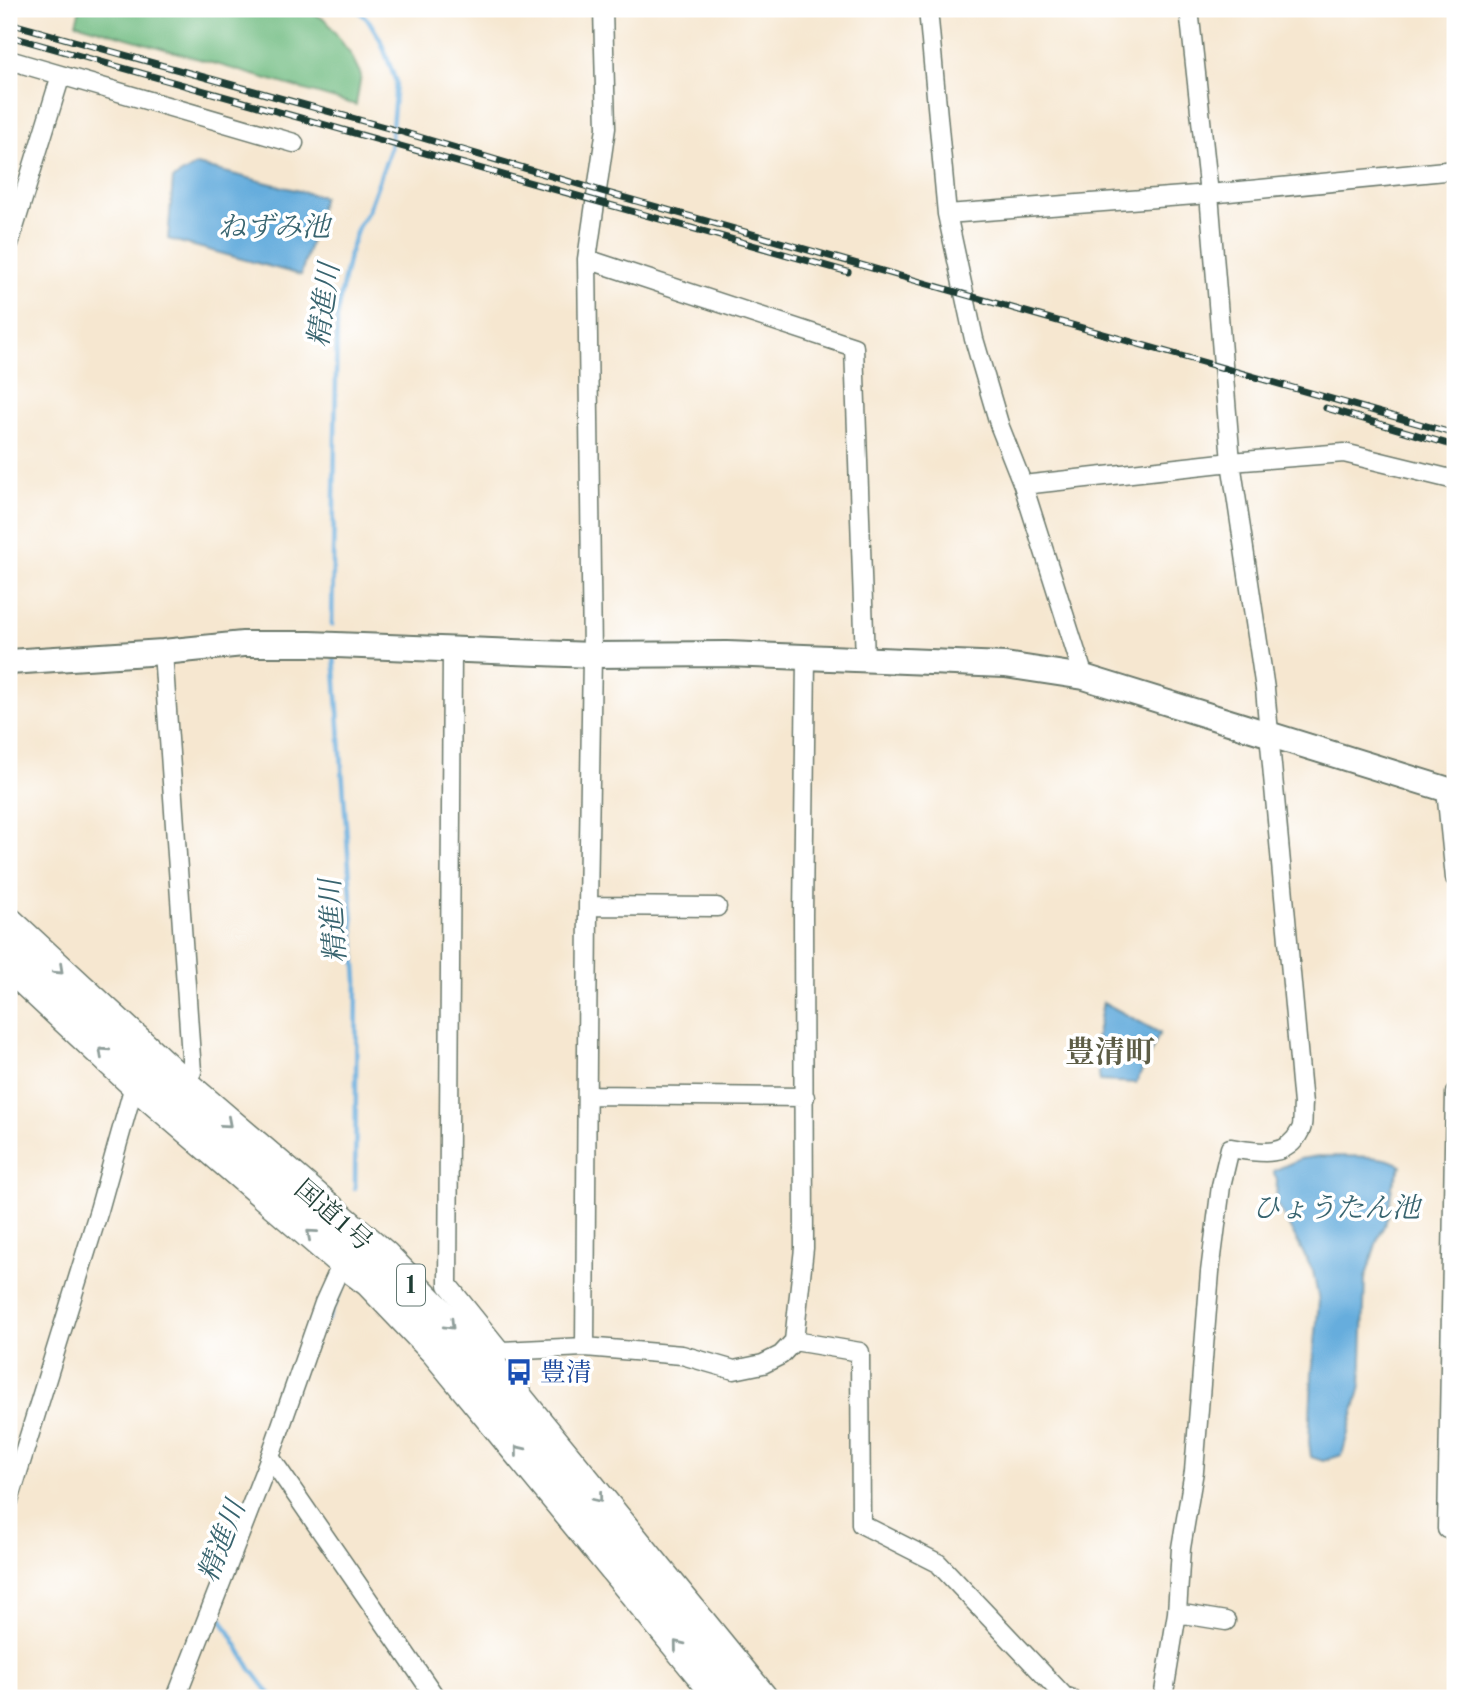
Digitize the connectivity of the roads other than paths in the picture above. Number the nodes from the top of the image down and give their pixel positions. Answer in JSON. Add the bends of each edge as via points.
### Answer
{"nodes":[{"id":1,"x":603,"y":9,"type":"edge"},
{"id":2,"x":928,"y":9,"type":"edge"},
{"id":3,"x":1189,"y":9,"type":"edge"},
{"id":4,"x":9,"y":60,"type":"edge"},
{"id":5,"x":61,"y":75,"type":"junction"},
{"id":6,"x":294,"y":143,"type":"dead end"},
{"id":7,"x":1455,"y":170,"type":"edge"},
{"id":8,"x":1209,"y":194,"type":"junction"},
{"id":9,"x":947,"y":214,"type":"junction"},
{"id":10,"x":9,"y":244,"type":"edge"},
{"id":11,"x":587,"y":259,"type":"junction"},
{"id":12,"x":1231,"y":462,"type":"junction"},
{"id":13,"x":1455,"y":480,"type":"edge"},
{"id":14,"x":1023,"y":485,"type":"junction"},
{"id":15,"x":452,"y":651,"type":"junction"},
{"id":16,"x":163,"y":652,"type":"junction"},
{"id":17,"x":592,"y":655,"type":"junction"},
{"id":18,"x":806,"y":657,"type":"junction"},
{"id":19,"x":865,"y":660,"type":"junction"},
{"id":20,"x":9,"y":662,"type":"edge"},
{"id":21,"x":1084,"y":677,"type":"junction"},
{"id":22,"x":1268,"y":735,"type":"junction"},
{"id":23,"x":1451,"y":791,"type":"edge"},
{"id":24,"x":1455,"y":878,"type":"edge"},
{"id":25,"x":588,"y":906,"type":"junction"},
{"id":26,"x":717,"y":907,"type":"dead end"},
{"id":27,"x":9,"y":924,"type":"edge"},
{"id":28,"x":9,"y":964,"type":"edge"},
{"id":29,"x":135,"y":1082,"type":"junction"},
{"id":30,"x":182,"y":1084,"type":"junction"},
{"id":31,"x":1455,"y":1093,"type":"edge"},
{"id":32,"x":588,"y":1095,"type":"junction"},
{"id":33,"x":805,"y":1097,"type":"junction"},
{"id":34,"x":342,"y":1261,"type":"junction"},
{"id":35,"x":794,"y":1340,"type":"junction"},
{"id":36,"x":585,"y":1347,"type":"junction"},
{"id":37,"x":494,"y":1356,"type":"junction"},
{"id":38,"x":270,"y":1457,"type":"junction"},
{"id":39,"x":9,"y":1501,"type":"edge"},
{"id":40,"x":1455,"y":1530,"type":"edge"},
{"id":41,"x":1177,"y":1613,"type":"junction"},
{"id":42,"x":1226,"y":1621,"type":"dead end"},
{"id":43,"x":176,"y":1698,"type":"edge"},
{"id":44,"x":436,"y":1698,"type":"edge"},
{"id":45,"x":722,"y":1698,"type":"edge"},
{"id":46,"x":761,"y":1698,"type":"edge"},
{"id":47,"x":1070,"y":1698,"type":"edge"},
{"id":48,"x":1163,"y":1698,"type":"edge"}],
"edges":[{"from":1,"to":11,"type":"street","via":[[606,128]]},
{"from":2,"to":9,"type":"street"},
{"from":3,"to":8,"type":"street"},
{"from":4,"to":5,"type":"street"},
{"from":5,"to":6,"type":"street"},
{"from":5,"to":10,"type":"street"},
{"from":7,"to":8,"type":"street"},
{"from":8,"to":9,"type":"street"},
{"from":8,"to":12,"type":"street"},
{"from":9,"to":14,"type":"street","via":[[974,339]]},
{"from":11,"to":17,"type":"street"},
{"from":11,"to":19,"type":"street","via":[[854,347]]},
{"from":12,"to":13,"type":"street","via":[[1344,453]]},
{"from":12,"to":14,"type":"street"},
{"from":12,"to":22,"type":"street"},
{"from":14,"to":21,"type":"street"},
{"from":15,"to":16,"type":"street","via":[[243,644]]},
{"from":15,"to":17,"type":"street"},
{"from":15,"to":37,"type":"street","via":[[448,1285]]},
{"from":16,"to":20,"type":"street"},
{"from":16,"to":30,"type":"street","via":[[192,1072]]},
{"from":17,"to":18,"type":"street"},
{"from":17,"to":25,"type":"street"},
{"from":18,"to":19,"type":"street"},
{"from":18,"to":33,"type":"street"},
{"from":19,"to":21,"type":"street","via":[[1005,664]]},
{"from":21,"to":22,"type":"street"},
{"from":22,"to":23,"type":"street"},
{"from":22,"to":41,"type":"street","via":[[1293,975],[1301,1130],[1286,1148],[1268,1154],[1230,1148],[1210,1272],[1200,1415],[1181,1548]]},
{"from":23,"to":24,"type":"street"},
{"from":25,"to":26,"type":"street"},
{"from":25,"to":32,"type":"street"},
{"from":27,"to":30,"type":"highway","name":"国道1号","number":"1","one_way":true},
{"from":29,"to":28,"type":"highway","name":"国道1号","number":"1","one_way":true},
{"from":34,"to":29,"type":"highway","name":"国道1号","number":"1","one_way":true},
{"from":29,"to":39,"type":"street"},
{"from":30,"to":37,"type":"highway","name":"国道1号","number":"1","one_way":true},
{"from":31,"to":40,"type":"street","via":[[1447,1529]]},
{"from":32,"to":33,"type":"street"},
{"from":32,"to":36,"type":"street"},
{"from":33,"to":35,"type":"street","via":[[804,1248]]},
{"from":34,"to":38,"type":"street"},
{"from":45,"to":34,"type":"highway","name":"国道1号","number":"1","one_way":true,"via":[[437,1351],[370,1281]]},
{"from":35,"to":36,"type":"street","via":[[781,1355],[763,1364],[734,1370],[682,1355]]},
{"from":35,"to":47,"type":"street","via":[[860,1352],[861,1524],[938,1563]]},
{"from":36,"to":37,"type":"street"},
{"from":37,"to":46,"type":"highway","name":"国道1号","number":"1","one_way":true},
{"from":38,"to":43,"type":"street"},
{"from":38,"to":44,"type":"street"},
{"from":41,"to":42,"type":"street"},
{"from":41,"to":48,"type":"street"}]}
